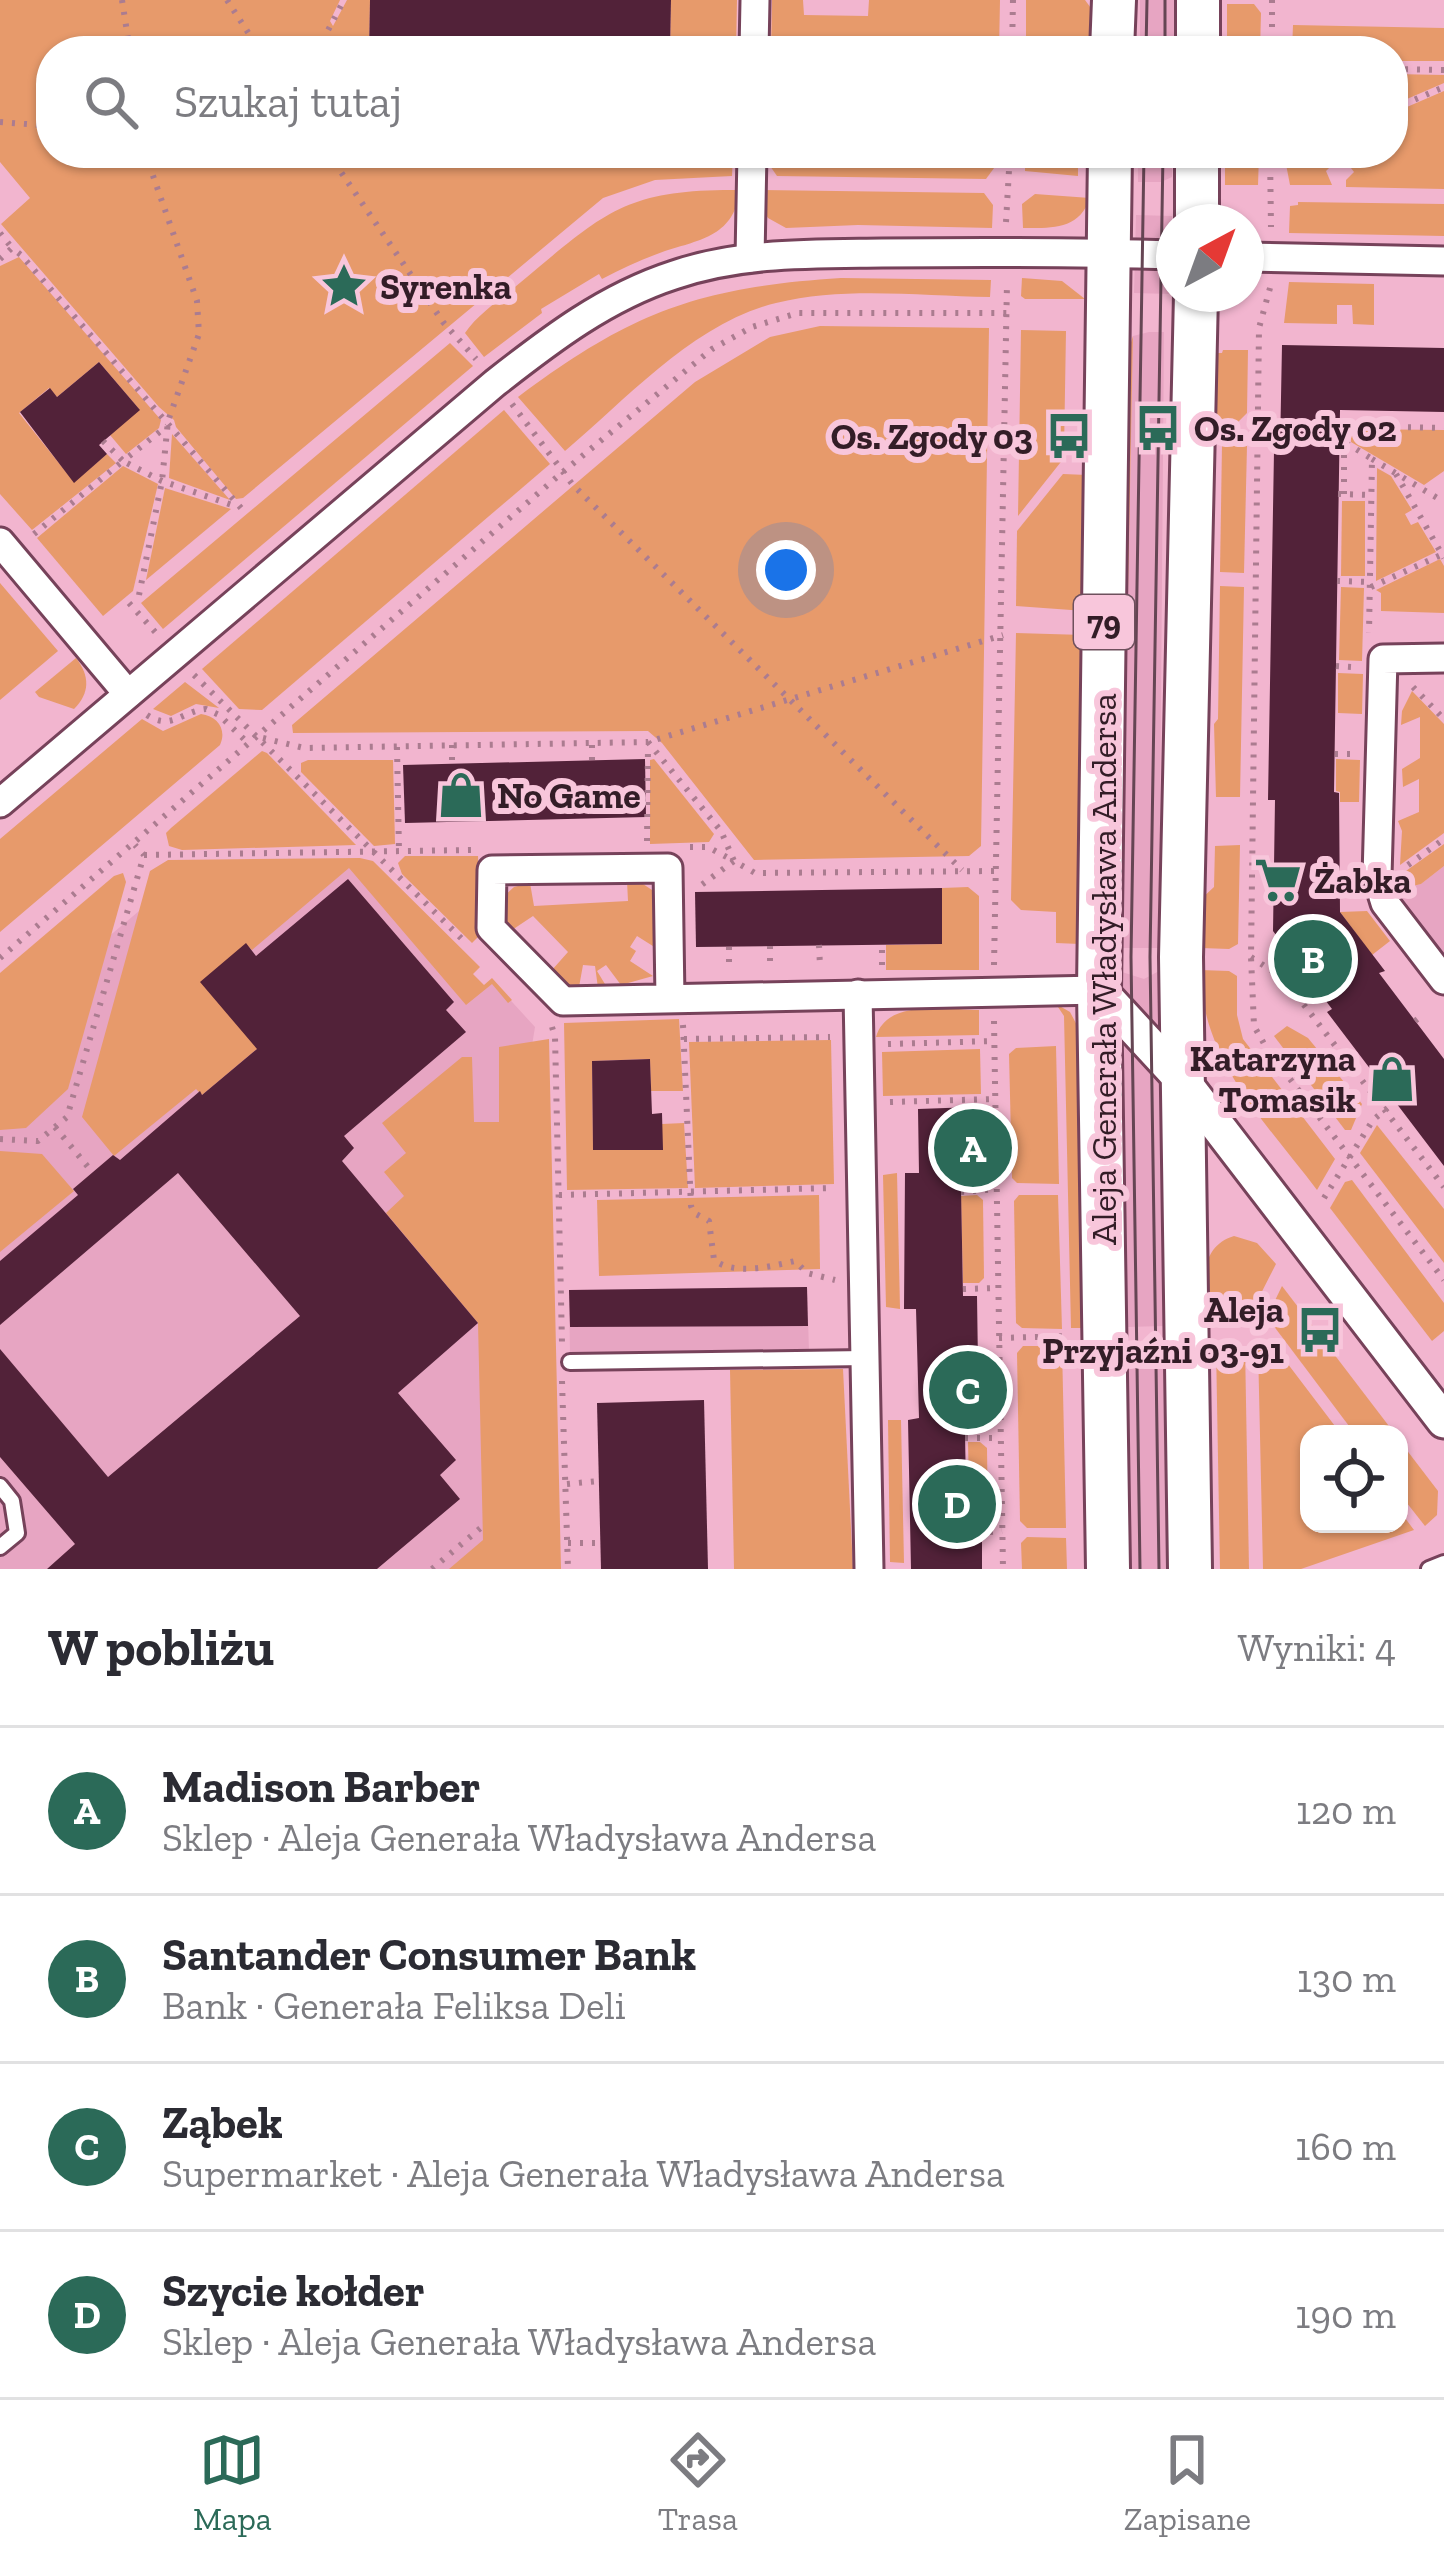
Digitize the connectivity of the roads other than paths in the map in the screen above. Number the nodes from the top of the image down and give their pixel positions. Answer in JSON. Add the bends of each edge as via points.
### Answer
{"nodes":[{"id":1,"x":754,"y":0,"type":"edge"},
{"id":2,"x":1114,"y":0,"type":"edge"},
{"id":3,"x":1198,"y":0,"type":"edge"},
{"id":4,"x":754,"y":36,"type":"edge"},
{"id":5,"x":1113,"y":36,"type":"edge"},
{"id":6,"x":1198,"y":36,"type":"edge"},
{"id":7,"x":752,"y":168,"type":"edge"},
{"id":8,"x":1110,"y":168,"type":"edge"},
{"id":9,"x":1197,"y":168,"type":"edge"},
{"id":10,"x":1197,"y":204,"type":"edge"},
{"id":11,"x":1109,"y":254,"type":"junction"},
{"id":12,"x":1156,"y":255,"type":"edge"},
{"id":13,"x":1264,"y":257,"type":"edge"},
{"id":14,"x":750,"y":258,"type":"junction"},
{"id":15,"x":1444,"y":261,"type":"edge"},
{"id":16,"x":1196,"y":312,"type":"edge"},
{"id":17,"x":0,"y":542,"type":"edge"},
{"id":18,"x":1444,"y":658,"type":"edge"},
{"id":19,"x":136,"y":703,"type":"junction"},
{"id":20,"x":0,"y":803,"type":"edge"},
{"id":21,"x":1444,"y":980,"type":"edge"},
{"id":22,"x":1099,"y":990,"type":"junction"},
{"id":23,"x":858,"y":994,"type":"junction"},
{"id":24,"x":670,"y":998,"type":"junction"},
{"id":25,"x":1183,"y":1081,"type":"junction"},
{"id":26,"x":865,"y":1358,"type":"junction"},
{"id":27,"x":570,"y":1362,"type":"dead end"},
{"id":28,"x":1444,"y":1421,"type":"edge"},
{"id":29,"x":0,"y":1486,"type":"edge"},
{"id":30,"x":0,"y":1547,"type":"edge"},
{"id":31,"x":1444,"y":1563,"type":"edge"},
{"id":32,"x":869,"y":1569,"type":"edge"},
{"id":33,"x":1108,"y":1569,"type":"edge"},
{"id":34,"x":1190,"y":1569,"type":"edge"},
{"id":35,"x":1429,"y":1569,"type":"edge"}],
"edges":[{"from":1,"to":4,"type":"street"},
{"from":2,"to":5,"type":"main road"},
{"from":3,"to":6,"type":"main road"},
{"from":7,"to":14,"type":"street"},
{"from":8,"to":11,"type":"main road","name":"Aleja Generała Władysława Andersa","number":"79"},
{"from":9,"to":10,"type":"main road"},
{"from":11,"to":12,"type":"street"},
{"from":11,"to":14,"type":"street"},
{"from":11,"to":22,"type":"main road","name":"Aleja Generała Władysława Andersa","number":"79"},
{"from":13,"to":15,"type":"street"},
{"from":14,"to":19,"type":"street","via":[[653,282],[569,326]]},
{"from":16,"to":25,"type":"main road","number":"79"},
{"from":17,"to":19,"type":"street"},
{"from":18,"to":21,"type":"street","via":[[1383,659],[1378,887]]},
{"from":19,"to":20,"type":"street"},
{"from":22,"to":23,"type":"street"},
{"from":22,"to":25,"type":"street"},
{"from":22,"to":33,"type":"main road","name":"Aleja Generała Władysława Andersa","number":"79"},
{"from":23,"to":24,"type":"street"},
{"from":23,"to":26,"type":"street"},
{"from":24,"to":24,"type":"street","via":[[563,1001],[491,928],[492,870],[668,868]]},
{"from":25,"to":28,"type":"street"},
{"from":25,"to":34,"type":"main road","number":"79"},
{"from":26,"to":27,"type":"lane"},
{"from":26,"to":32,"type":"street"},
{"from":29,"to":30,"type":"lane","via":[[17,1533]]},
{"from":31,"to":35,"type":"lane"}]}
